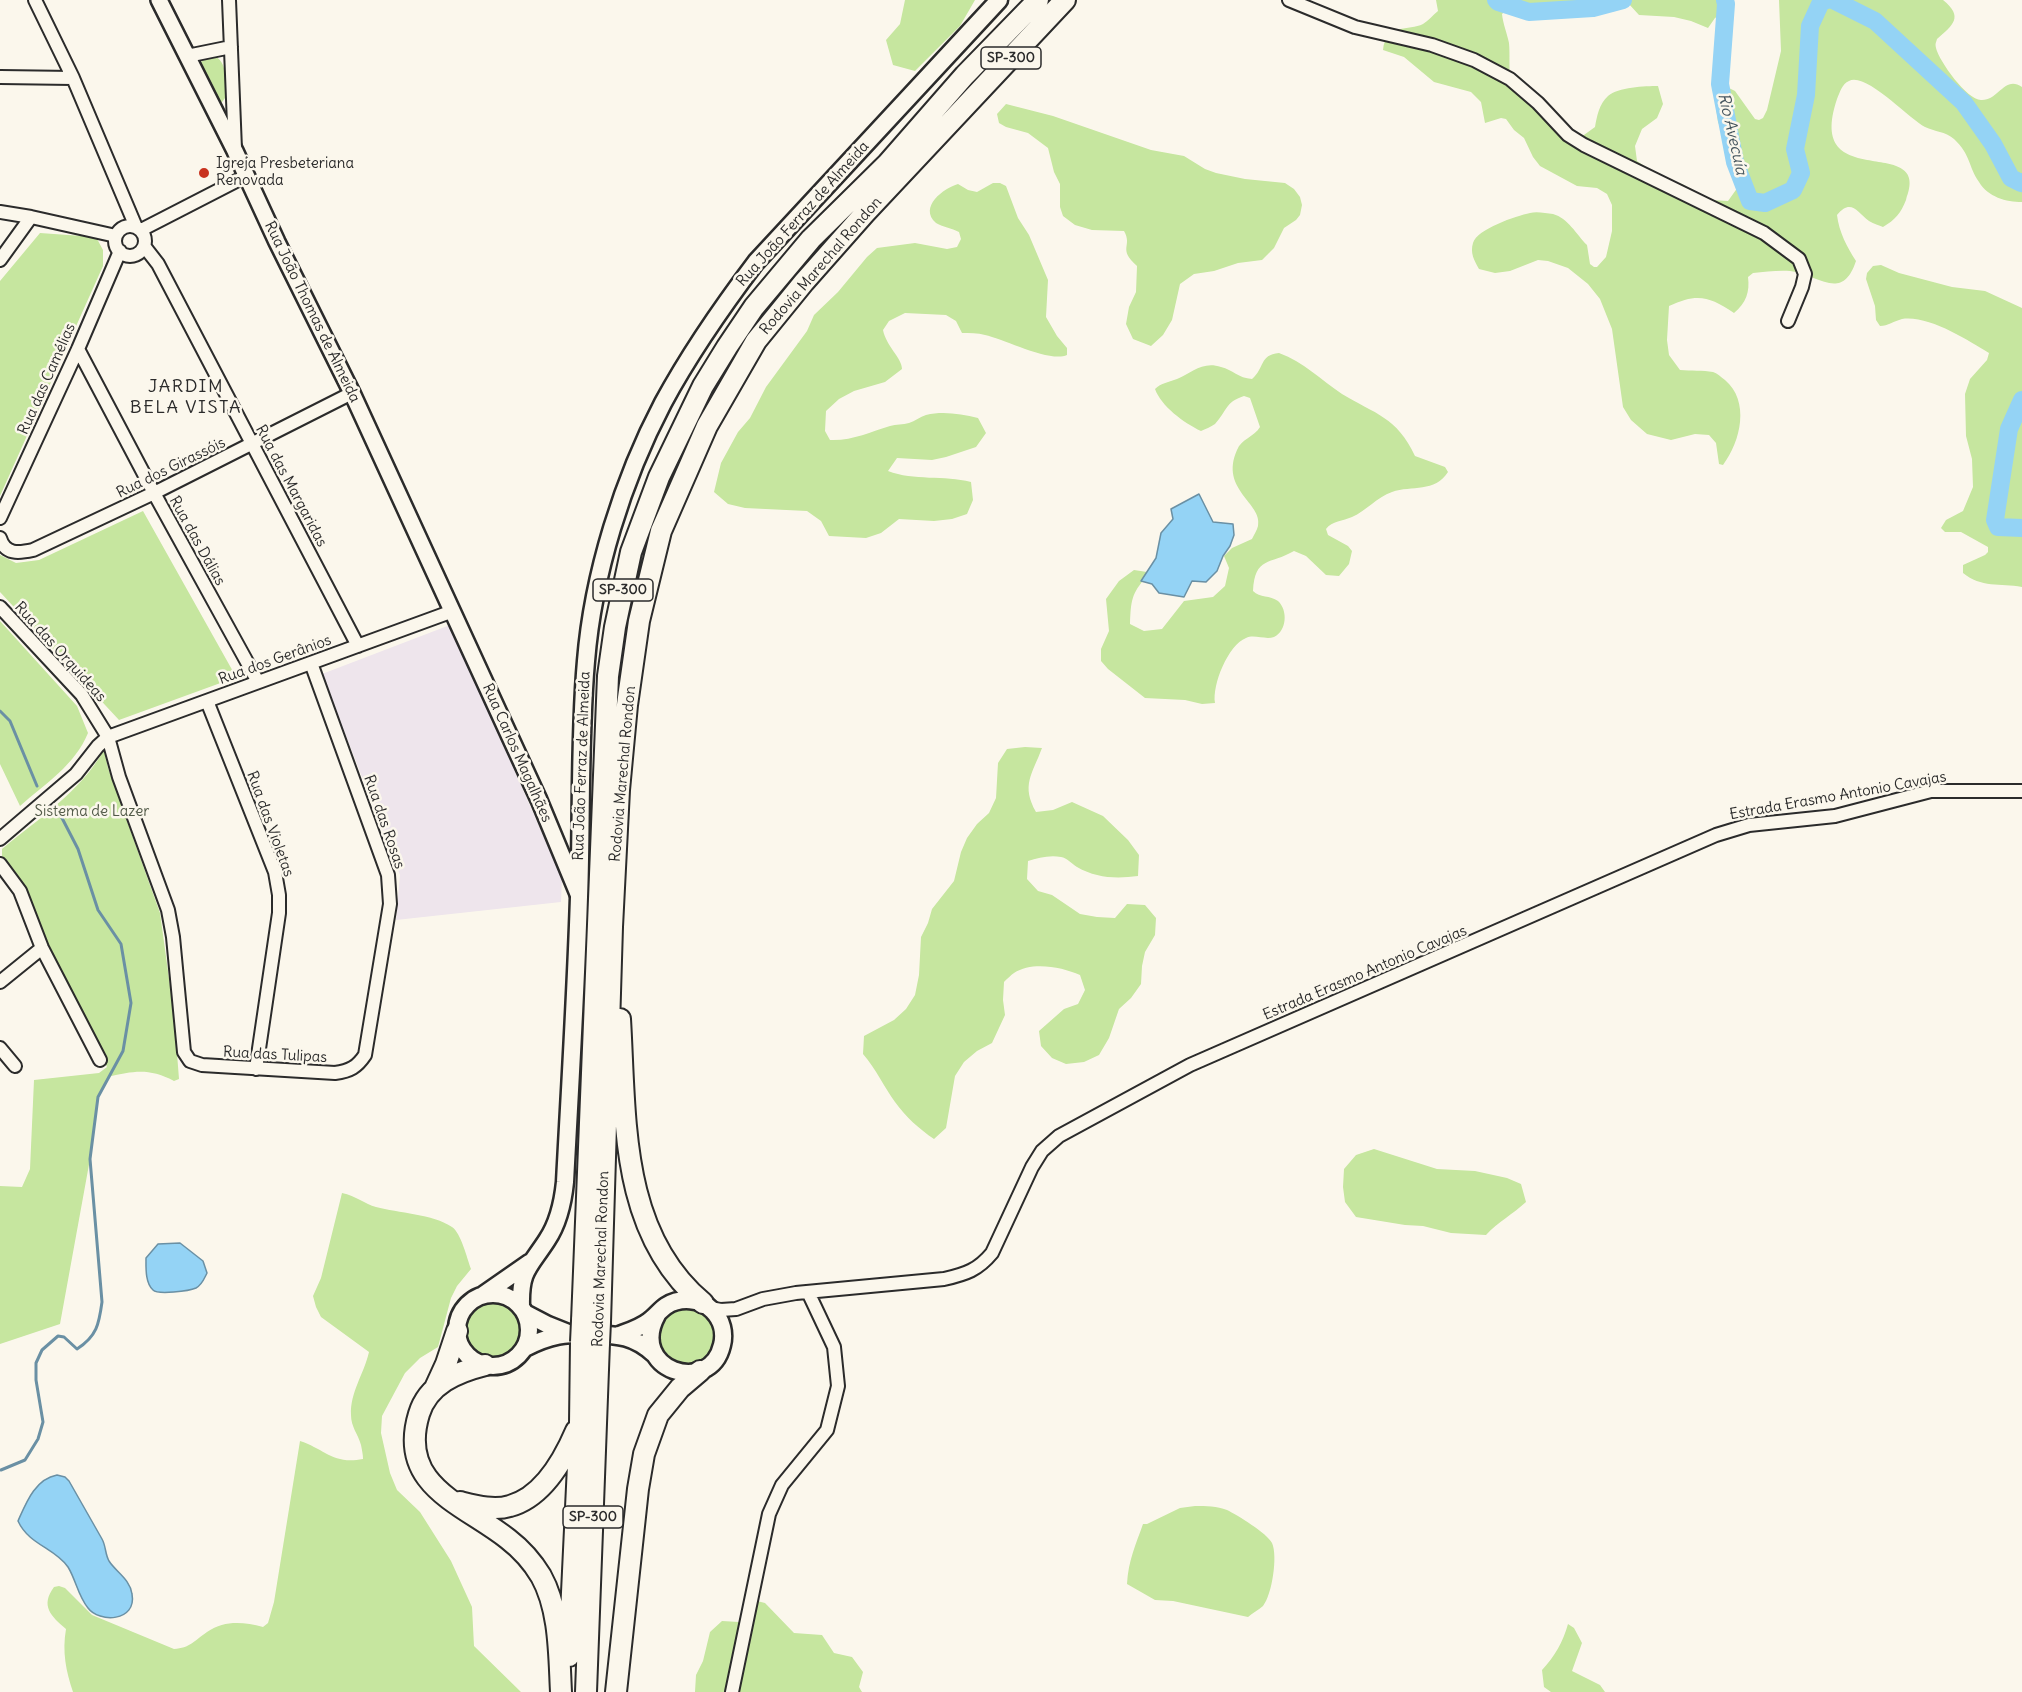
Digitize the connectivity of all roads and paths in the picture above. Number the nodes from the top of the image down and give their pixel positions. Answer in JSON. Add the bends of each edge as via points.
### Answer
{"nodes":[{"id":1,"x":35,"y":0,"type":"edge"},
{"id":2,"x":159,"y":0,"type":"edge"},
{"id":3,"x":228,"y":0,"type":"edge"},
{"id":4,"x":999,"y":0,"type":"edge"},
{"id":5,"x":1038,"y":0,"type":"edge"},
{"id":6,"x":1065,"y":0,"type":"edge"},
{"id":7,"x":1289,"y":0,"type":"edge"},
{"id":8,"x":231,"y":47,"type":"junction"},
{"id":9,"x":187,"y":56,"type":"junction"},
{"id":10,"x":0,"y":77,"type":"edge"},
{"id":11,"x":74,"y":78,"type":"junction"},
{"id":12,"x":235,"y":151,"type":"junction"},
{"id":13,"x":246,"y":176,"type":"junction"},
{"id":14,"x":0,"y":212,"type":"edge"},
{"id":15,"x":31,"y":217,"type":"junction"},
{"id":16,"x":138,"y":229,"type":"junction"},
{"id":17,"x":116,"y":236,"type":"junction"},
{"id":18,"x":144,"y":246,"type":"junction"},
{"id":19,"x":120,"y":251,"type":"junction"},
{"id":20,"x":0,"y":260,"type":"edge"},
{"id":21,"x":1788,"y":321,"type":"dead end"},
{"id":22,"x":78,"y":349,"type":"junction"},
{"id":23,"x":352,"y":393,"type":"junction"},
{"id":24,"x":253,"y":444,"type":"junction"},
{"id":25,"x":154,"y":494,"type":"junction"},
{"id":26,"x":0,"y":518,"type":"edge"},
{"id":27,"x":1,"y":540,"type":"edge"},
{"id":28,"x":0,"y":607,"type":"edge"},
{"id":29,"x":453,"y":611,"type":"junction"},
{"id":30,"x":358,"y":646,"type":"junction"},
{"id":31,"x":311,"y":663,"type":"junction"},
{"id":32,"x":258,"y":682,"type":"junction"},
{"id":33,"x":207,"y":701,"type":"junction"},
{"id":34,"x":108,"y":737,"type":"junction"},
{"id":35,"x":2022,"y":790,"type":"edge"},
{"id":36,"x":0,"y":839,"type":"edge"},
{"id":37,"x":0,"y":864,"type":"edge"},
{"id":38,"x":579,"y":897,"type":"junction"},
{"id":39,"x":612,"y":927,"type":"junction"},
{"id":40,"x":42,"y":948,"type":"junction"},
{"id":41,"x":0,"y":982,"type":"edge"},
{"id":42,"x":0,"y":1048,"type":"edge"},
{"id":43,"x":100,"y":1060,"type":"dead end"},
{"id":44,"x":190,"y":1061,"type":"joint"},
{"id":45,"x":15,"y":1066,"type":"dead end"},
{"id":46,"x":357,"y":1066,"type":"joint"},
{"id":47,"x":256,"y":1069,"type":"junction"},
{"id":48,"x":529,"y":1263,"type":"junction"},
{"id":49,"x":802,"y":1293,"type":"junction"},
{"id":50,"x":483,"y":1296,"type":"junction"},
{"id":51,"x":706,"y":1306,"type":"junction"},
{"id":52,"x":736,"y":1309,"type":"junction"},
{"id":53,"x":523,"y":1310,"type":"junction"},
{"id":54,"x":657,"y":1315,"type":"junction"},
{"id":55,"x":722,"y":1326,"type":"junction"},
{"id":56,"x":457,"y":1331,"type":"junction"},
{"id":57,"x":586,"y":1332,"type":"junction"},
{"id":58,"x":619,"y":1335,"type":"junction"},
{"id":59,"x":525,"y":1348,"type":"junction"},
{"id":60,"x":654,"y":1354,"type":"junction"},
{"id":61,"x":485,"y":1365,"type":"junction"},
{"id":62,"x":700,"y":1371,"type":"junction"},
{"id":63,"x":435,"y":1388,"type":"junction"},
{"id":64,"x":579,"y":1423,"type":"junction"},
{"id":65,"x":446,"y":1498,"type":"junction"},
{"id":66,"x":561,"y":1692,"type":"edge"},
{"id":67,"x":568,"y":1692,"type":"edge"},
{"id":68,"x":586,"y":1692,"type":"edge"},
{"id":69,"x":616,"y":1692,"type":"edge"},
{"id":70,"x":732,"y":1692,"type":"edge"}],
"edges":[{"from":1,"to":11,"type":"street"},
{"from":2,"to":9,"type":"street"},
{"from":3,"to":8,"type":"street","name":"Rua João Thomas de Almeida"},
{"from":4,"to":38,"type":"main road","name":"Rua João Ferraz de Almeida","via":[[756,262],[721,308],[658,414],[623,497],[606,552],[586,658],[580,734]]},
{"from":5,"to":57,"type":"highway","name":"Rodovia Marechal Rondon","number":"SP-300","via":[[888,163],[811,239],[754,307],[702,386],[631,552],[608,676]]},
{"from":6,"to":39,"type":"highway","name":"Rodovia Marechal Rondon","number":"SP-300","via":[[804,282],[756,341],[707,426],[661,531],[639,621],[619,790]]},
{"from":7,"to":21,"type":"street","via":[[1354,27],[1432,45],[1474,60],[1510,80],[1568,135],[1584,145],[1764,233],[1799,259],[1805,274]]},
{"from":8,"to":9,"type":"street"},
{"from":8,"to":12,"type":"street","name":"Rua João Thomas de Almeida"},
{"from":9,"to":12,"type":"street"},
{"from":10,"to":11,"type":"street"},
{"from":11,"to":16,"type":"street"},
{"from":12,"to":13,"type":"street","name":"Rua João Thomas de Almeida"},
{"from":13,"to":16,"type":"street"},
{"from":13,"to":23,"type":"street","name":"Rua João Thomas de Almeida"},
{"from":14,"to":15,"type":"street"},
{"from":15,"to":17,"type":"street"},
{"from":15,"to":20,"type":"street"},
{"from":16,"to":17,"type":"street","via":[[127,226]]},
{"from":16,"to":18,"type":"street","via":[[145,238]]},
{"from":17,"to":19,"type":"street"},
{"from":18,"to":19,"type":"street","via":[[133,255]]},
{"from":18,"to":24,"type":"street","name":"Rua das Margaridas","via":[[158,264]]},
{"from":19,"to":22,"type":"street","name":"Rua das Camélias"},
{"from":22,"to":25,"type":"street","name":"Rua das Dálias"},
{"from":22,"to":26,"type":"street","name":"Rua das Camélias"},
{"from":23,"to":24,"type":"street","name":"Rua dos Girassóis"},
{"from":23,"to":29,"type":"street","name":"Rua João Thomas de Almeida"},
{"from":24,"to":25,"type":"street","name":"Rua dos Girassóis"},
{"from":24,"to":30,"type":"street","name":"Rua das Margaridas"},
{"from":25,"to":27,"type":"street","name":"Rua dos Girassóis","via":[[33,550],[19,554]]},
{"from":25,"to":32,"type":"street","name":"Rua das Dálias"},
{"from":28,"to":34,"type":"street","name":"Rua das Orquideas","via":[[82,695]]},
{"from":29,"to":30,"type":"street","name":"Rua dos Gerânios"},
{"from":29,"to":38,"type":"street","name":"Rua Carlos Magalhães"},
{"from":30,"to":31,"type":"street","name":"Rua dos Gerânios"},
{"from":31,"to":32,"type":"street","name":"Rua dos Gerânios"},
{"from":31,"to":46,"type":"street","name":"Rua das Rosas","via":[[388,875],[390,904],[365,1055]]},
{"from":32,"to":33,"type":"street","name":"Rua dos Gerânios"},
{"from":33,"to":34,"type":"street","name":"Rua dos Gerânios"},
{"from":33,"to":47,"type":"street","name":"Rua das Violetas","via":[[275,872],[279,895]]},
{"from":34,"to":36,"type":"street","via":[[76,774]]},
{"from":34,"to":44,"type":"street","name":"Rua das Orquideas","via":[[168,910],[184,1052]]},
{"from":35,"to":49,"type":"street","name":"Estrada Erasmo Antonio Cavajas","via":[[1931,791],[1835,816],[1749,825],[1716,835],[1190,1065],[1059,1136],[1032,1167],[992,1253],[963,1275]]},
{"from":37,"to":40,"type":"street","via":[[20,891]]},
{"from":38,"to":48,"type":"main road","name":"Rua João Ferraz de Almeida","via":[[563,1201],[548,1239]]},
{"from":39,"to":51,"type":"highway","via":[[631,1173],[641,1210],[662,1257]]},
{"from":39,"to":57,"type":"highway","name":"Rodovia Marechal Rondon","number":"SP-300"},
{"from":40,"to":41,"type":"street"},
{"from":40,"to":43,"type":"street"},
{"from":42,"to":45,"type":"street"},
{"from":44,"to":47,"type":"street","name":"Rua das Tulipas"},
{"from":46,"to":47,"type":"street","name":"Rua das Tulipas","via":[[335,1073]]},
{"from":48,"to":50,"type":"main road","name":"Rua João Ferraz de Almeida"},
{"from":48,"to":53,"type":"main road","name":"Rua João Ferraz de Almeida","via":[[521,1284]]},
{"from":49,"to":52,"type":"street","name":"Estrada Erasmo Antonio Cavajas","via":[[762,1299]]},
{"from":49,"to":70,"type":"street","via":[[834,1347],[838,1386],[827,1430],[782,1485],[769,1514]]},
{"from":50,"to":53,"type":"main road","via":[[503,1295]]},
{"from":50,"to":56,"type":"main road","via":[[464,1309]]},
{"from":51,"to":52,"type":"street"},
{"from":51,"to":54,"type":"main road","via":[[693,1300],[673,1302]]},
{"from":51,"to":55,"type":"main road"},
{"from":52,"to":55,"type":"street"},
{"from":53,"to":57,"type":"main road","via":[[541,1322]]},
{"from":53,"to":59,"type":"main road","via":[[530,1330]]},
{"from":54,"to":58,"type":"main road"},
{"from":54,"to":60,"type":"main road","via":[[650,1334]]},
{"from":55,"to":62,"type":"main road","via":[[720,1353]]},
{"from":56,"to":61,"type":"main road","via":[[465,1353]]},
{"from":56,"to":63,"type":"highway"},
{"from":57,"to":58,"type":"main road"},
{"from":57,"to":59,"type":"main road","via":[[548,1337]]},
{"from":57,"to":64,"type":"highway","name":"Rodovia Marechal Rondon","number":"SP-300"},
{"from":57,"to":68,"type":"highway","name":"Rodovia Marechal Rondon","number":"SP-300"},
{"from":58,"to":60,"type":"main road"},
{"from":59,"to":61,"type":"main road","via":[[503,1365]]},
{"from":60,"to":62,"type":"main road","via":[[679,1373]]},
{"from":61,"to":63,"type":"highway","via":[[450,1377]]},
{"from":62,"to":69,"type":"highway","via":[[658,1415],[644,1454]]},
{"from":63,"to":65,"type":"highway","via":[[416,1422],[416,1451],[431,1485]]},
{"from":64,"to":65,"type":"highway","via":[[563,1458],[538,1489],[523,1500],[510,1506],[482,1508]]},
{"from":64,"to":67,"type":"highway","name":"Rodovia Marechal Rondon","number":"SP-300"},
{"from":65,"to":66,"type":"highway","via":[[507,1538],[525,1553],[542,1577],[557,1631]]}]}
